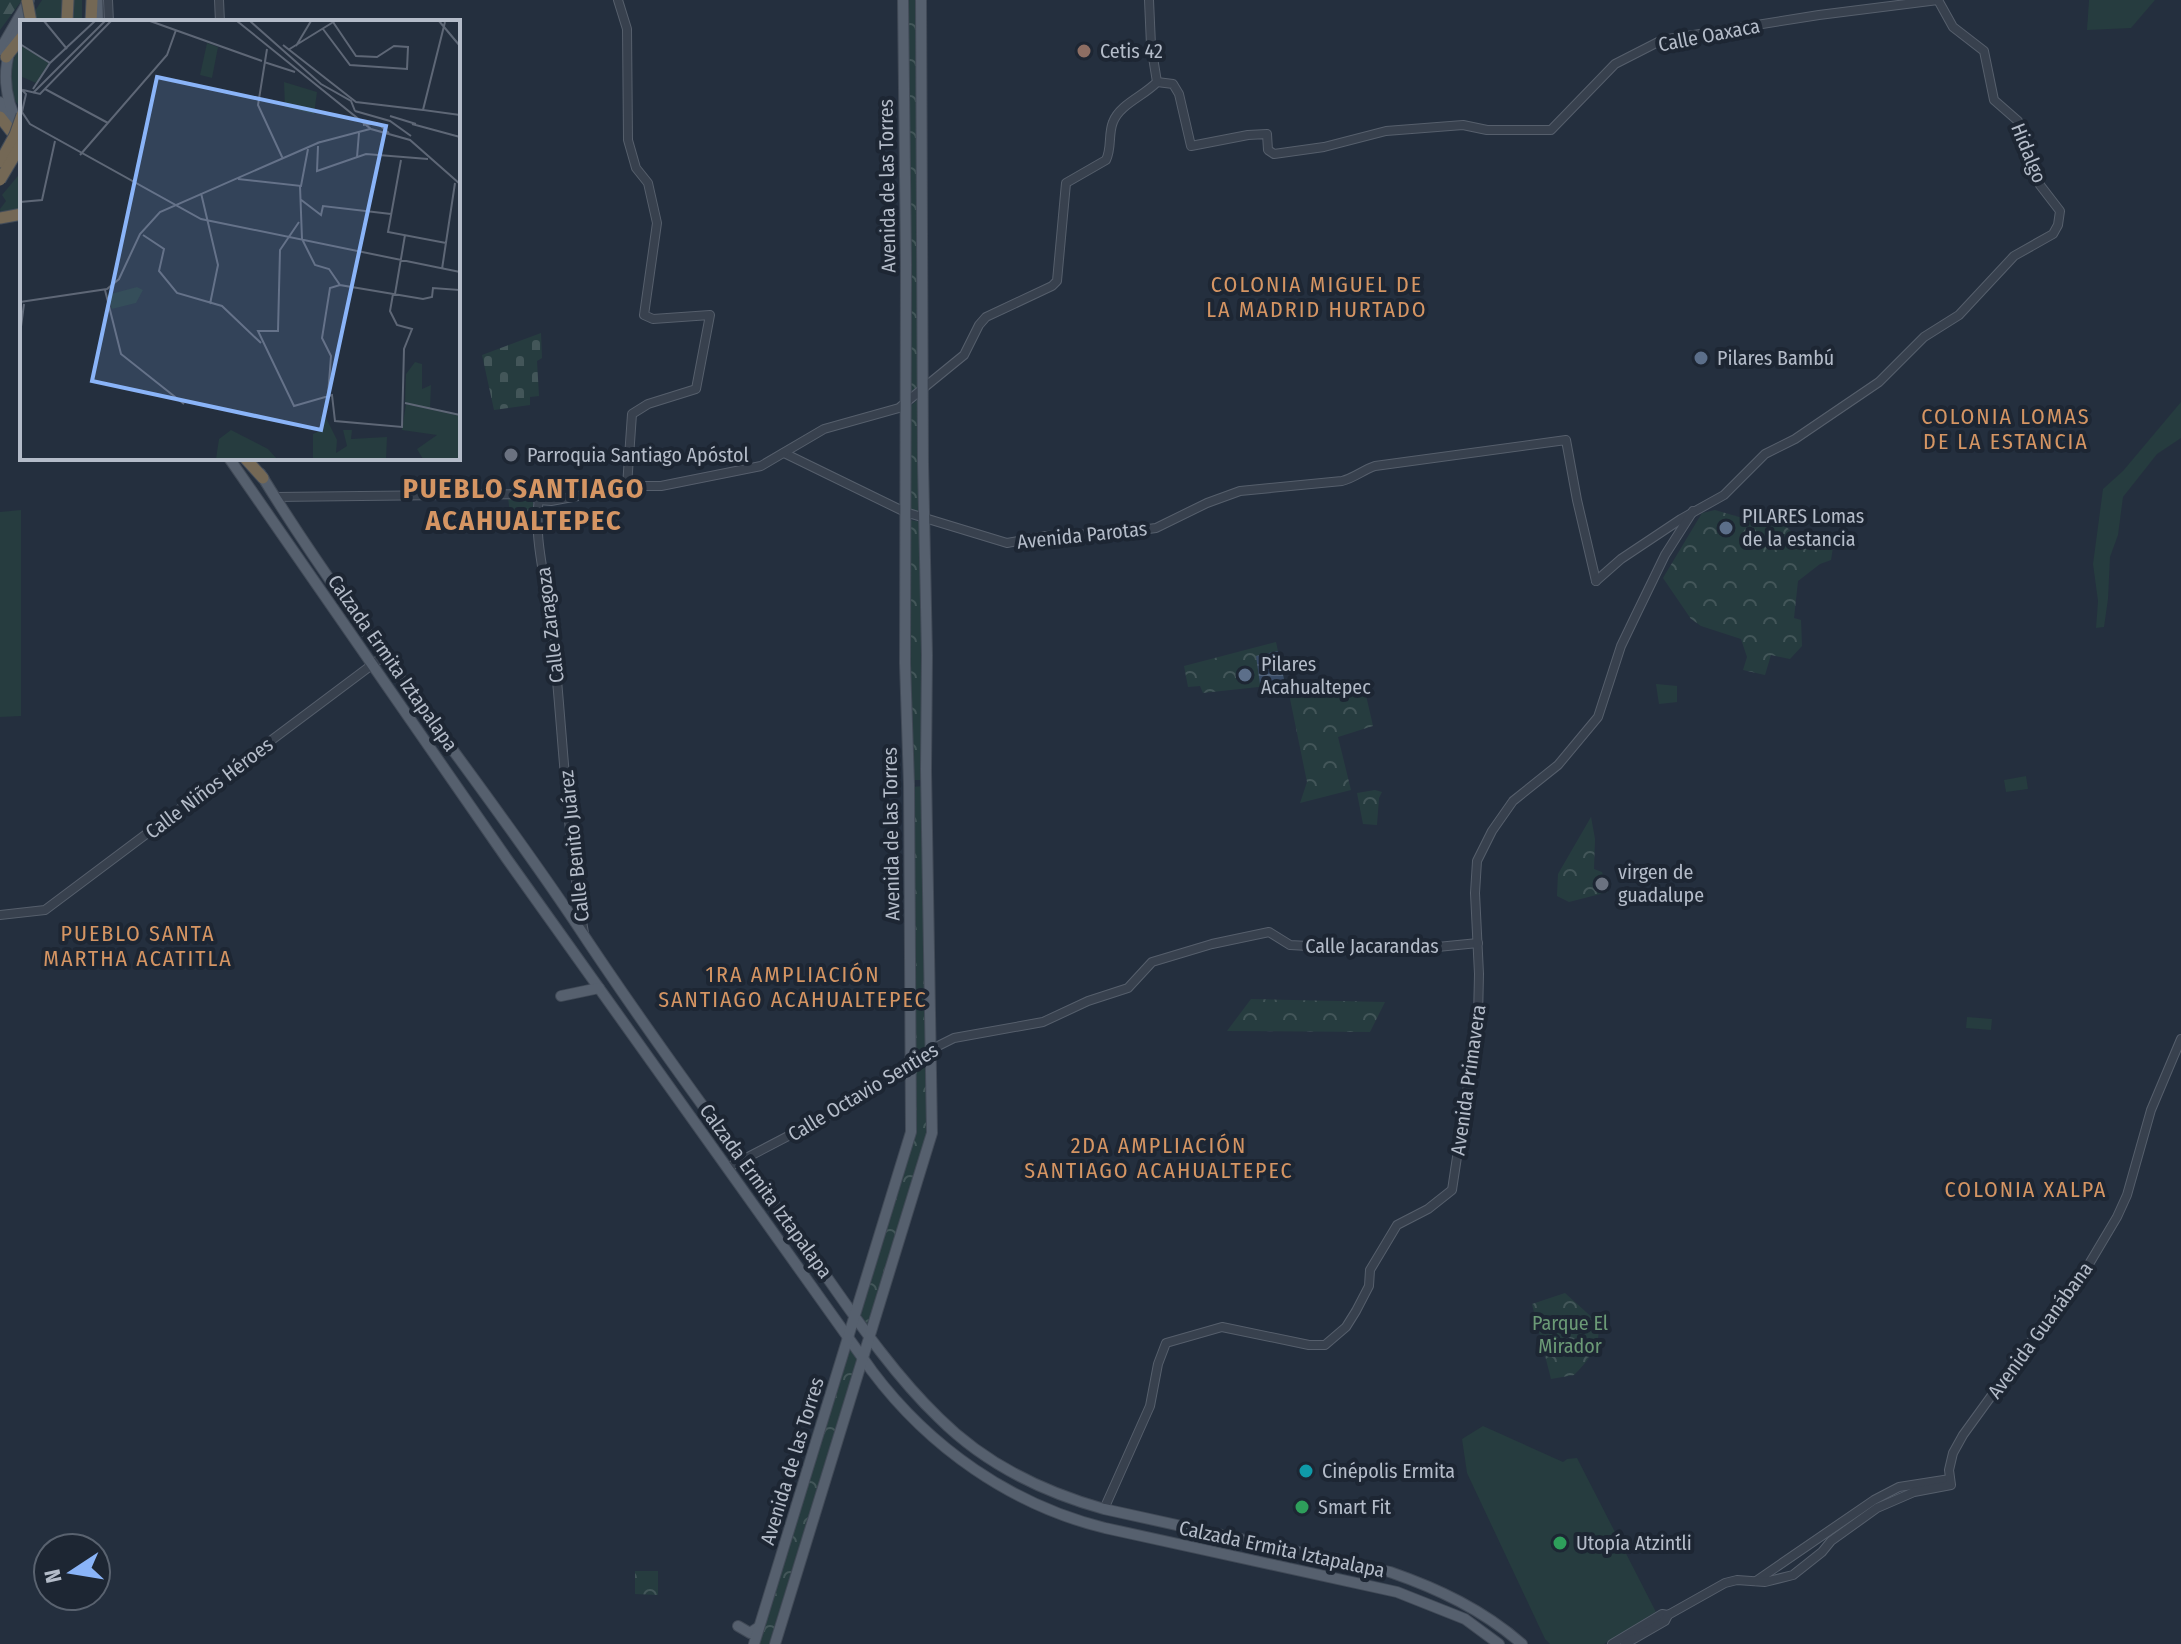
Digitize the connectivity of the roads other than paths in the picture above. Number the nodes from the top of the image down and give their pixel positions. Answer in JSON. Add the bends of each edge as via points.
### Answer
{"nodes":[{"id":1,"x":28,"y":0,"type":"edge"},
{"id":2,"x":37,"y":0,"type":"edge"},
{"id":3,"x":68,"y":0,"type":"edge"},
{"id":4,"x":94,"y":0,"type":"edge"},
{"id":5,"x":108,"y":0,"type":"edge"},
{"id":6,"x":219,"y":0,"type":"edge"},
{"id":7,"x":618,"y":0,"type":"edge"},
{"id":8,"x":903,"y":0,"type":"edge"},
{"id":9,"x":921,"y":0,"type":"edge"},
{"id":10,"x":1149,"y":0,"type":"edge"},
{"id":11,"x":1938,"y":0,"type":"edge"},
{"id":12,"x":24,"y":20,"type":"edge"},
{"id":13,"x":31,"y":20,"type":"edge"},
{"id":14,"x":67,"y":20,"type":"edge"},
{"id":15,"x":91,"y":20,"type":"edge"},
{"id":16,"x":98,"y":20,"type":"edge"},
{"id":17,"x":109,"y":20,"type":"edge"},
{"id":18,"x":220,"y":20,"type":"edge"},
{"id":19,"x":20,"y":26,"type":"edge"},
{"id":20,"x":20,"y":39,"type":"edge"},
{"id":21,"x":3,"y":54,"type":"edge"},
{"id":22,"x":1157,"y":82,"type":"junction"},
{"id":23,"x":0,"y":102,"type":"edge"},
{"id":24,"x":0,"y":117,"type":"edge"},
{"id":25,"x":19,"y":132,"type":"edge"},
{"id":26,"x":0,"y":165,"type":"edge"},
{"id":27,"x":0,"y":178,"type":"edge"},
{"id":28,"x":20,"y":214,"type":"edge"},
{"id":29,"x":0,"y":218,"type":"edge"},
{"id":30,"x":923,"y":388,"type":"junction"},
{"id":31,"x":905,"y":404,"type":"junction"},
{"id":32,"x":784,"y":453,"type":"junction"},
{"id":33,"x":230,"y":460,"type":"edge"},
{"id":34,"x":250,"y":460,"type":"edge"},
{"id":35,"x":263,"y":478,"type":"joint"},
{"id":36,"x":627,"y":486,"type":"junction"},
{"id":37,"x":276,"y":497,"type":"junction"},
{"id":38,"x":539,"y":497,"type":"junction"},
{"id":39,"x":1693,"y":511,"type":"junction"},
{"id":40,"x":905,"y":512,"type":"junction"},
{"id":41,"x":924,"y":517,"type":"junction"},
{"id":42,"x":385,"y":655,"type":"junction"},
{"id":43,"x":372,"y":666,"type":"junction"},
{"id":44,"x":564,"y":755,"type":"joint"},
{"id":45,"x":926,"y":783,"type":"junction"},
{"id":46,"x":909,"y":784,"type":"junction"},
{"id":47,"x":554,"y":893,"type":"junction"},
{"id":48,"x":538,"y":904,"type":"junction"},
{"id":49,"x":0,"y":915,"type":"edge"},
{"id":50,"x":1269,"y":932,"type":"joint"},
{"id":51,"x":584,"y":938,"type":"junction"},
{"id":52,"x":1478,"y":943,"type":"junction"},
{"id":53,"x":599,"y":988,"type":"junction"},
{"id":54,"x":561,"y":996,"type":"dead end"},
{"id":55,"x":640,"y":1017,"type":"junction"},
{"id":56,"x":626,"y":1027,"type":"junction"},
{"id":57,"x":2181,"y":1039,"type":"edge"},
{"id":58,"x":930,"y":1050,"type":"junction"},
{"id":59,"x":910,"y":1064,"type":"junction"},
{"id":60,"x":742,"y":1159,"type":"junction"},
{"id":61,"x":727,"y":1168,"type":"junction"},
{"id":62,"x":856,"y":1316,"type":"junction"},
{"id":63,"x":871,"y":1337,"type":"junction"},
{"id":64,"x":849,"y":1338,"type":"junction"},
{"id":65,"x":863,"y":1358,"type":"junction"},
{"id":66,"x":1023,"y":1478,"type":"junction"},
{"id":67,"x":1950,"y":1482,"type":"junction"},
{"id":68,"x":1014,"y":1493,"type":"junction"},
{"id":69,"x":1062,"y":1496,"type":"junction"},
{"id":70,"x":1104,"y":1509,"type":"junction"},
{"id":71,"x":1056,"y":1511,"type":"junction"},
{"id":72,"x":794,"y":1515,"type":"junction"},
{"id":73,"x":814,"y":1524,"type":"junction"},
{"id":74,"x":788,"y":1535,"type":"junction"},
{"id":75,"x":806,"y":1548,"type":"junction"},
{"id":76,"x":1756,"y":1581,"type":"junction"},
{"id":77,"x":1668,"y":1615,"type":"junction"},
{"id":78,"x":738,"y":1626,"type":"dead end"},
{"id":79,"x":759,"y":1627,"type":"junction"},
{"id":80,"x":754,"y":1644,"type":"edge"},
{"id":81,"x":775,"y":1644,"type":"edge"},
{"id":82,"x":1499,"y":1644,"type":"edge"},
{"id":83,"x":1522,"y":1644,"type":"edge"},
{"id":84,"x":1612,"y":1644,"type":"edge"},
{"id":85,"x":1625,"y":1644,"type":"edge"}],
"edges":[{"from":1,"to":13,"type":"highway","bridge":true},
{"from":1,"to":21,"type":"main road"},
{"from":2,"to":12,"type":"main road"},
{"from":3,"to":14,"type":"highway"},
{"from":4,"to":15,"type":"highway"},
{"from":4,"to":16,"type":"main road"},
{"from":5,"to":17,"type":"street"},
{"from":6,"to":18,"type":"street"},
{"from":7,"to":36,"type":"street","via":[[627,29],[628,140],[636,168],[648,183],[657,230],[644,315],[710,315],[696,389],[632,414]]},
{"from":8,"to":31,"type":"main road","name":"Avenida de las Torres"},
{"from":9,"to":30,"type":"main road","name":"Avenida de las Torres"},
{"from":10,"to":22,"type":"street"},
{"from":11,"to":22,"type":"street","name":"Calle Oaxaca","via":[[1662,40],[1615,64],[1551,130],[1463,125],[1386,131],[1274,154],[1268,150],[1267,134],[1191,146],[1179,94],[1173,84]]},
{"from":11,"to":39,"type":"street","name":"Hidalgo","via":[[1953,27],[1984,51],[1994,100],[2018,121],[2040,185],[2060,211],[2058,225],[2053,234],[2014,256],[1959,315],[1924,337],[1867,392],[1775,447],[1724,495]]},
{"from":19,"to":21,"type":"main road"},
{"from":20,"to":21,"type":"highway"},
{"from":21,"to":25,"type":"main road","via":[[6,91]]},
{"from":22,"to":30,"type":"street","via":[[1117,114],[1106,160],[1066,183],[1057,281],[986,317],[964,355]]},
{"from":23,"to":25,"type":"main road"},
{"from":24,"to":25,"type":"highway"},
{"from":25,"to":26,"type":"highway","bridge":true},
{"from":25,"to":27,"type":"highway","bridge":true},
{"from":28,"to":29,"type":"highway"},
{"from":30,"to":31,"type":"street"},
{"from":30,"to":41,"type":"main road","name":"Avenida de las Torres"},
{"from":31,"to":32,"type":"street","via":[[824,429]]},
{"from":31,"to":40,"type":"main road","name":"Avenida de las Torres"},
{"from":32,"to":36,"type":"street","via":[[761,466],[661,486]]},
{"from":32,"to":40,"type":"street","name":"Avenida Parotas"},
{"from":33,"to":43,"type":"main road","name":"Calzada Ermita Iztapalapa"},
{"from":34,"to":35,"type":"highway"},
{"from":35,"to":37,"type":"main road","name":"Calzada Ermita Iztapalapa"},
{"from":36,"to":38,"type":"street","via":[[551,501]]},
{"from":37,"to":38,"type":"street"},
{"from":37,"to":42,"type":"main road","name":"Calzada Ermita Iztapalapa"},
{"from":38,"to":44,"type":"street","name":"Calle Zaragoza"},
{"from":39,"to":41,"type":"street","name":"Avenida Parotas","via":[[1596,581],[1566,440],[1375,466],[1342,481],[1240,491],[1141,530],[1007,543]]},
{"from":39,"to":52,"type":"street","name":"Avenida Primavera","via":[[1636,613],[1598,717],[1558,765],[1513,801],[1477,861]]},
{"from":40,"to":41,"type":"street","name":"Avenida Parotas"},
{"from":40,"to":46,"type":"main road","name":"Avenida de las Torres"},
{"from":41,"to":45,"type":"main road","name":"Avenida de las Torres"},
{"from":42,"to":43,"type":"street","name":"Calle Niños Héroes"},
{"from":42,"to":47,"type":"main road","name":"Calzada Ermita Iztapalapa"},
{"from":43,"to":48,"type":"main road","name":"Calzada Ermita Iztapalapa"},
{"from":43,"to":49,"type":"street","name":"Calle Niños Héroes","via":[[45,910]]},
{"from":44,"to":51,"type":"street","name":"Calle Benito Juárez"},
{"from":45,"to":46,"type":"main road"},
{"from":45,"to":58,"type":"main road","name":"Avenida de las Torres"},
{"from":46,"to":59,"type":"main road","name":"Avenida de las Torres"},
{"from":47,"to":48,"type":"main road"},
{"from":47,"to":51,"type":"main road","name":"Calzada Ermita Iztapalapa"},
{"from":48,"to":53,"type":"main road","name":"Calzada Ermita Iztapalapa"},
{"from":50,"to":52,"type":"street","name":"Calle Jacarandas","via":[[1299,946],[1407,950]]},
{"from":50,"to":58,"type":"street","name":"Calle Octavio Senties","via":[[1152,962],[1128,988],[1043,1022],[962,1035]]},
{"from":51,"to":55,"type":"main road","name":"Calzada Ermita Iztapalapa"},
{"from":52,"to":70,"type":"street","name":"Avenida Primavera","via":[[1473,1060],[1452,1190],[1397,1225],[1370,1270],[1369,1286],[1356,1311],[1325,1345],[1222,1327],[1166,1343],[1150,1406]]},
{"from":53,"to":54,"type":"main road"},
{"from":53,"to":56,"type":"main road","name":"Calzada Ermita Iztapalapa"},
{"from":55,"to":56,"type":"main road"},
{"from":55,"to":60,"type":"main road","name":"Calzada Ermita Iztapalapa"},
{"from":56,"to":61,"type":"main road","name":"Calzada Ermita Iztapalapa"},
{"from":57,"to":67,"type":"street","name":"Avenida Guanábana","via":[[2156,1096],[2117,1217],[2073,1291],[1963,1435],[1953,1453]]},
{"from":58,"to":59,"type":"street","name":"Calle Octavio Senties"},
{"from":58,"to":63,"type":"main road","name":"Avenida de las Torres","via":[[928,1149]]},
{"from":59,"to":60,"type":"street","name":"Calle Octavio Senties","via":[[838,1110]]},
{"from":59,"to":62,"type":"main road","name":"Avenida de las Torres","via":[[909,1144]]},
{"from":60,"to":61,"type":"street","name":"Calle Octavio Senties"},
{"from":60,"to":62,"type":"main road","name":"Calzada Ermita Iztapalapa"},
{"from":61,"to":64,"type":"main road","name":"Calzada Ermita Iztapalapa"},
{"from":62,"to":63,"type":"main road","name":"Calzada Ermita Iztapalapa"},
{"from":62,"to":64,"type":"main road","name":"Avenida de las Torres"},
{"from":63,"to":65,"type":"main road","name":"Avenida de las Torres"},
{"from":63,"to":66,"type":"main road","name":"Calzada Ermita Iztapalapa","via":[[940,1420]]},
{"from":64,"to":65,"type":"main road","name":"Calzada Ermita Iztapalapa"},
{"from":64,"to":72,"type":"main road","name":"Avenida de las Torres"},
{"from":65,"to":68,"type":"main road","name":"Calzada Ermita Iztapalapa","via":[[934,1440]]},
{"from":65,"to":73,"type":"main road","name":"Avenida de las Torres"},
{"from":66,"to":68,"type":"main road"},
{"from":66,"to":69,"type":"main road","name":"Calzada Ermita Iztapalapa"},
{"from":67,"to":76,"type":"street","via":[[1899,1487]]},
{"from":67,"to":76,"type":"street","via":[[1892,1500],[1831,1541],[1793,1575]]},
{"from":68,"to":71,"type":"main road","name":"Calzada Ermita Iztapalapa"},
{"from":69,"to":70,"type":"main road","name":"Calzada Ermita Iztapalapa"},
{"from":69,"to":71,"type":"main road"},
{"from":70,"to":83,"type":"main road","name":"Calzada Ermita Iztapalapa","via":[[1390,1572],[1457,1599]]},
{"from":71,"to":82,"type":"main road","name":"Calzada Ermita Iztapalapa","via":[[1098,1526],[1411,1596],[1465,1619]]},
{"from":72,"to":73,"type":"main road","via":[[801,1527]]},
{"from":72,"to":74,"type":"main road","name":"Avenida de las Torres"},
{"from":73,"to":75,"type":"main road","name":"Avenida de las Torres"},
{"from":74,"to":75,"type":"main road","via":[[801,1536]]},
{"from":74,"to":79,"type":"main road","name":"Avenida de las Torres"},
{"from":75,"to":81,"type":"main road","name":"Avenida de las Torres"},
{"from":76,"to":77,"type":"street","via":[[1725,1583]]},
{"from":77,"to":84,"type":"street"},
{"from":77,"to":85,"type":"street"},
{"from":78,"to":79,"type":"main road","via":[[750,1633]]},
{"from":79,"to":80,"type":"main road","name":"Avenida de las Torres"}]}
